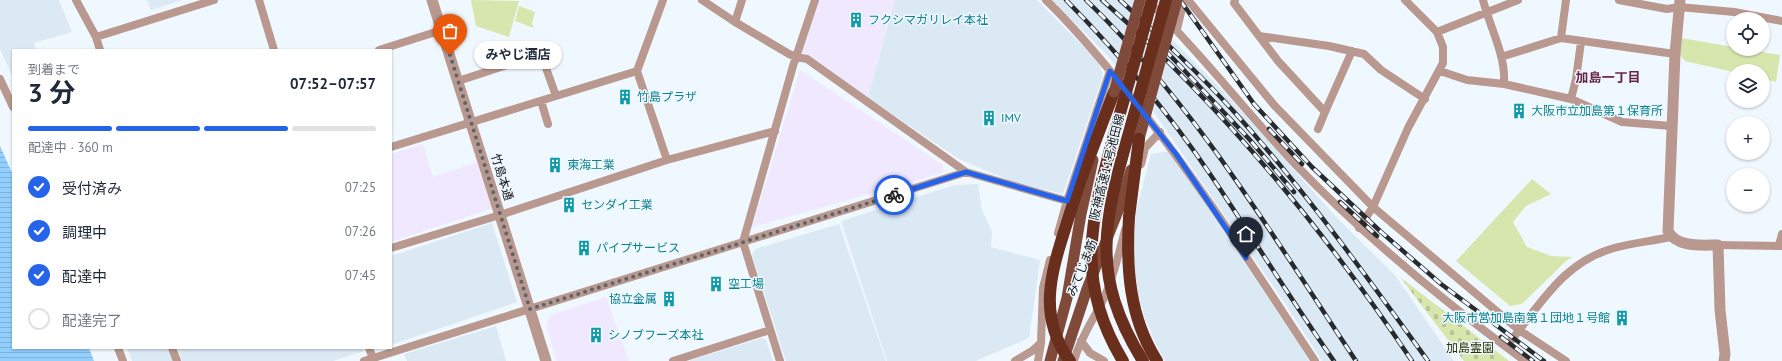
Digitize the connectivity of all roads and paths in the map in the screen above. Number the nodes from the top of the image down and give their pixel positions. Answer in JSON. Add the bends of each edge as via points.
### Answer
{"nodes":[{"id":1,"x":76,"y":0,"type":"edge"},
{"id":2,"x":214,"y":0,"type":"edge"},
{"id":3,"x":259,"y":0,"type":"edge"},
{"id":4,"x":432,"y":0,"type":"edge"},
{"id":5,"x":663,"y":0,"type":"edge"},
{"id":6,"x":702,"y":0,"type":"edge"},
{"id":7,"x":742,"y":0,"type":"edge"},
{"id":8,"x":815,"y":0,"type":"edge"},
{"id":9,"x":1046,"y":0,"type":"edge"},
{"id":10,"x":1140,"y":0,"type":"edge"},
{"id":11,"x":1146,"y":0,"type":"edge"},
{"id":12,"x":1152,"y":0,"type":"edge"},
{"id":13,"x":1166,"y":0,"type":"edge"},
{"id":14,"x":1177,"y":0,"type":"edge"},
{"id":15,"x":1184,"y":0,"type":"edge"},
{"id":16,"x":1188,"y":0,"type":"edge"},
{"id":17,"x":1235,"y":0,"type":"edge"},
{"id":18,"x":1405,"y":0,"type":"edge"},
{"id":19,"x":1483,"y":0,"type":"edge"},
{"id":20,"x":1518,"y":0,"type":"edge"},
{"id":21,"x":1566,"y":0,"type":"edge"},
{"id":22,"x":1619,"y":0,"type":"edge"},
{"id":23,"x":1680,"y":3,"type":"edge"},
{"id":24,"x":1487,"y":13,"type":"junction"},
{"id":25,"x":1782,"y":21,"type":"edge"},
{"id":26,"x":735,"y":22,"type":"junction"},
{"id":27,"x":1177,"y":29,"type":"junction"},
{"id":28,"x":442,"y":30,"type":"junction"},
{"id":29,"x":1437,"y":32,"type":"junction"},
{"id":30,"x":1259,"y":36,"type":"junction"},
{"id":31,"x":96,"y":37,"type":"junction"},
{"id":32,"x":1561,"y":38,"type":"junction"},
{"id":33,"x":1580,"y":42,"type":"junction"},
{"id":34,"x":100,"y":49,"type":"edge"},
{"id":35,"x":274,"y":49,"type":"edge"},
{"id":36,"x":382,"y":49,"type":"edge"},
{"id":37,"x":1352,"y":51,"type":"junction"},
{"id":38,"x":1675,"y":54,"type":"junction"},
{"id":39,"x":796,"y":57,"type":"junction"},
{"id":40,"x":1501,"y":57,"type":"junction"},
{"id":41,"x":1440,"y":70,"type":"junction"},
{"id":42,"x":637,"y":71,"type":"junction"},
{"id":43,"x":1110,"y":71,"type":"junction"},
{"id":44,"x":0,"y":79,"type":"edge"},
{"id":45,"x":458,"y":81,"type":"junction"},
{"id":46,"x":1504,"y":84,"type":"junction"},
{"id":47,"x":1114,"y":92,"type":"junction"},
{"id":48,"x":556,"y":96,"type":"junction"},
{"id":49,"x":1425,"y":99,"type":"junction"},
{"id":50,"x":1571,"y":99,"type":"junction"},
{"id":51,"x":541,"y":101,"type":"junction"},
{"id":52,"x":12,"y":105,"type":"edge"},
{"id":53,"x":1325,"y":112,"type":"junction"},
{"id":54,"x":471,"y":122,"type":"junction"},
{"id":55,"x":548,"y":124,"type":"dead end"},
{"id":56,"x":1671,"y":126,"type":"junction"},
{"id":57,"x":1318,"y":129,"type":"dead end"},
{"id":58,"x":775,"y":131,"type":"junction"},
{"id":59,"x":1160,"y":132,"type":"junction"},
{"id":60,"x":1139,"y":139,"type":"junction"},
{"id":61,"x":392,"y":147,"type":"edge"},
{"id":62,"x":667,"y":160,"type":"junction"},
{"id":63,"x":966,"y":172,"type":"junction"},
{"id":64,"x":1067,"y":201,"type":"junction"},
{"id":65,"x":1373,"y":207,"type":"junction"},
{"id":66,"x":500,"y":216,"type":"junction"},
{"id":67,"x":1359,"y":228,"type":"junction"},
{"id":68,"x":1782,"y":234,"type":"edge"},
{"id":69,"x":1671,"y":238,"type":"junction"},
{"id":70,"x":743,"y":242,"type":"junction"},
{"id":71,"x":1718,"y":245,"type":"junction"},
{"id":72,"x":1781,"y":245,"type":"edge"},
{"id":73,"x":392,"y":248,"type":"edge"},
{"id":74,"x":530,"y":309,"type":"junction"},
{"id":75,"x":770,"y":330,"type":"junction"},
{"id":76,"x":1519,"y":330,"type":"junction"},
{"id":77,"x":1081,"y":341,"type":"junction"},
{"id":78,"x":1041,"y":343,"type":"junction"},
{"id":79,"x":1506,"y":347,"type":"junction"},
{"id":80,"x":118,"y":349,"type":"edge"},
{"id":81,"x":172,"y":349,"type":"edge"},
{"id":82,"x":369,"y":349,"type":"edge"},
{"id":83,"x":1039,"y":358,"type":"edge"},
{"id":84,"x":373,"y":360,"type":"edge"},
{"id":85,"x":1073,"y":360,"type":"edge"},
{"id":86,"x":123,"y":361,"type":"edge"},
{"id":87,"x":177,"y":361,"type":"edge"},
{"id":88,"x":364,"y":361,"type":"edge"},
{"id":89,"x":546,"y":361,"type":"edge"},
{"id":90,"x":673,"y":361,"type":"edge"},
{"id":91,"x":780,"y":361,"type":"edge"},
{"id":92,"x":1015,"y":361,"type":"edge"},
{"id":93,"x":1050,"y":361,"type":"edge"},
{"id":94,"x":1063,"y":361,"type":"edge"},
{"id":95,"x":1104,"y":361,"type":"edge"},
{"id":96,"x":1123,"y":361,"type":"edge"},
{"id":97,"x":1143,"y":361,"type":"edge"},
{"id":98,"x":1157,"y":361,"type":"edge"},
{"id":99,"x":1315,"y":361,"type":"edge"},
{"id":100,"x":1524,"y":361,"type":"edge"},
{"id":101,"x":1566,"y":361,"type":"edge"},
{"id":102,"x":1724,"y":361,"type":"edge"}],
"edges":[{"from":1,"to":31,"type":"street"},
{"from":2,"to":31,"type":"street"},
{"from":3,"to":35,"type":"street"},
{"from":4,"to":28,"type":"street","name":"竹島本通"},
{"from":5,"to":42,"type":"street"},
{"from":6,"to":26,"type":"street"},
{"from":7,"to":26,"type":"street"},
{"from":8,"to":39,"type":"street"},
{"from":9,"to":43,"type":"street"},
{"from":10,"to":47,"type":"main road","name":"みてじま筋","bridge":true},
{"from":11,"to":27,"type":"street"},
{"from":12,"to":96,"type":"highway","name":"阪神高速11号池田線","bridge":true,"via":[[1100,186],[1091,233],[1092,279],[1096,299]]},
{"from":13,"to":97,"type":"highway","name":"阪神高速11号池田線","bridge":true,"via":[[1116,176],[1106,230],[1107,266],[1112,294],[1127,334]]},
{"from":14,"to":60,"type":"main road","name":"みてじま筋","bridge":true},
{"from":15,"to":27,"type":"street"},
{"from":16,"to":65,"type":"street","via":[[1274,105]]},
{"from":17,"to":30,"type":"street","via":[[1234,3]]},
{"from":18,"to":29,"type":"street"},
{"from":19,"to":24,"type":"street"},
{"from":20,"to":24,"type":"street"},
{"from":21,"to":32,"type":"street"},
{"from":22,"to":23,"type":"street","via":[[1667,9]]},
{"from":23,"to":25,"type":"street"},
{"from":23,"to":38,"type":"street"},
{"from":24,"to":29,"type":"street"},
{"from":24,"to":40,"type":"street"},
{"from":26,"to":39,"type":"street"},
{"from":27,"to":67,"type":"street","via":[[1295,164]]},
{"from":28,"to":36,"type":"street"},
{"from":28,"to":45,"type":"street","name":"竹島本通"},
{"from":29,"to":41,"type":"street","via":[[1444,57]]},
{"from":30,"to":37,"type":"street"},
{"from":30,"to":53,"type":"street","via":[[1278,61]]},
{"from":31,"to":34,"type":"street"},
{"from":32,"to":33,"type":"street"},
{"from":32,"to":40,"type":"street"},
{"from":33,"to":38,"type":"street"},
{"from":33,"to":50,"type":"street"},
{"from":37,"to":49,"type":"street","via":[[1364,54],[1381,70]]},
{"from":37,"to":53,"type":"street"},
{"from":38,"to":56,"type":"street"},
{"from":39,"to":58,"type":"street"},
{"from":39,"to":63,"type":"street","via":[[807,59]]},
{"from":40,"to":46,"type":"street"},
{"from":41,"to":46,"type":"street","via":[[1467,80]]},
{"from":41,"to":49,"type":"street"},
{"from":42,"to":48,"type":"street"},
{"from":42,"to":62,"type":"street"},
{"from":43,"to":59,"type":"street"},
{"from":43,"to":64,"type":"street"},
{"from":44,"to":52,"type":"street"},
{"from":45,"to":48,"type":"street","via":[[541,54]]},
{"from":45,"to":54,"type":"street","name":"竹島本通"},
{"from":46,"to":50,"type":"street"},
{"from":47,"to":85,"type":"highway","bridge":true,"via":[[1080,178],[1051,285],[1049,300],[1053,327],[1058,341]]},
{"from":47,"to":93,"type":"main road","name":"みてじま筋","bridge":true,"via":[[1086,189],[1067,298]]},
{"from":48,"to":51,"type":"street"},
{"from":49,"to":65,"type":"street","via":[[1408,128]]},
{"from":50,"to":56,"type":"street","via":[[1622,122]]},
{"from":51,"to":54,"type":"street"},
{"from":51,"to":55,"type":"street"},
{"from":53,"to":57,"type":"street"},
{"from":54,"to":61,"type":"street"},
{"from":54,"to":66,"type":"street","name":"竹島本通"},
{"from":56,"to":69,"type":"street","via":[[1667,225]]},
{"from":58,"to":62,"type":"street"},
{"from":58,"to":70,"type":"street"},
{"from":59,"to":77,"type":"street","via":[[1144,148],[1112,275],[1104,297]]},
{"from":59,"to":99,"type":"street"},
{"from":60,"to":94,"type":"main road","name":"みてじま筋","bridge":true,"via":[[1120,206],[1087,289]]},
{"from":60,"to":98,"type":"highway","bridge":true,"via":[[1127,243],[1129,282],[1137,319]]},
{"from":62,"to":66,"type":"street"},
{"from":63,"to":64,"type":"street"},
{"from":63,"to":70,"type":"street"},
{"from":64,"to":78,"type":"street","via":[[1043,288]]},
{"from":65,"to":67,"type":"street"},
{"from":65,"to":76,"type":"street"},
{"from":66,"to":73,"type":"street"},
{"from":66,"to":74,"type":"street","name":"竹島本通"},
{"from":67,"to":79,"type":"street"},
{"from":68,"to":72,"type":"street"},
{"from":69,"to":71,"type":"street","via":[[1680,242]]},
{"from":69,"to":76,"type":"street","via":[[1613,248],[1578,264],[1549,290]]},
{"from":70,"to":74,"type":"street"},
{"from":70,"to":75,"type":"street"},
{"from":71,"to":72,"type":"street"},
{"from":71,"to":102,"type":"street"},
{"from":74,"to":84,"type":"street"},
{"from":74,"to":89,"type":"street","name":"竹島本通"},
{"from":75,"to":90,"type":"street"},
{"from":75,"to":91,"type":"street"},
{"from":76,"to":79,"type":"street"},
{"from":76,"to":101,"type":"street"},
{"from":77,"to":85,"type":"street"},
{"from":77,"to":95,"type":"street","via":[[1090,353]]},
{"from":78,"to":83,"type":"street"},
{"from":78,"to":92,"type":"street"},
{"from":79,"to":100,"type":"street"},
{"from":80,"to":86,"type":"street"},
{"from":81,"to":87,"type":"street"},
{"from":82,"to":84,"type":"street"},
{"from":84,"to":88,"type":"street"}]}
